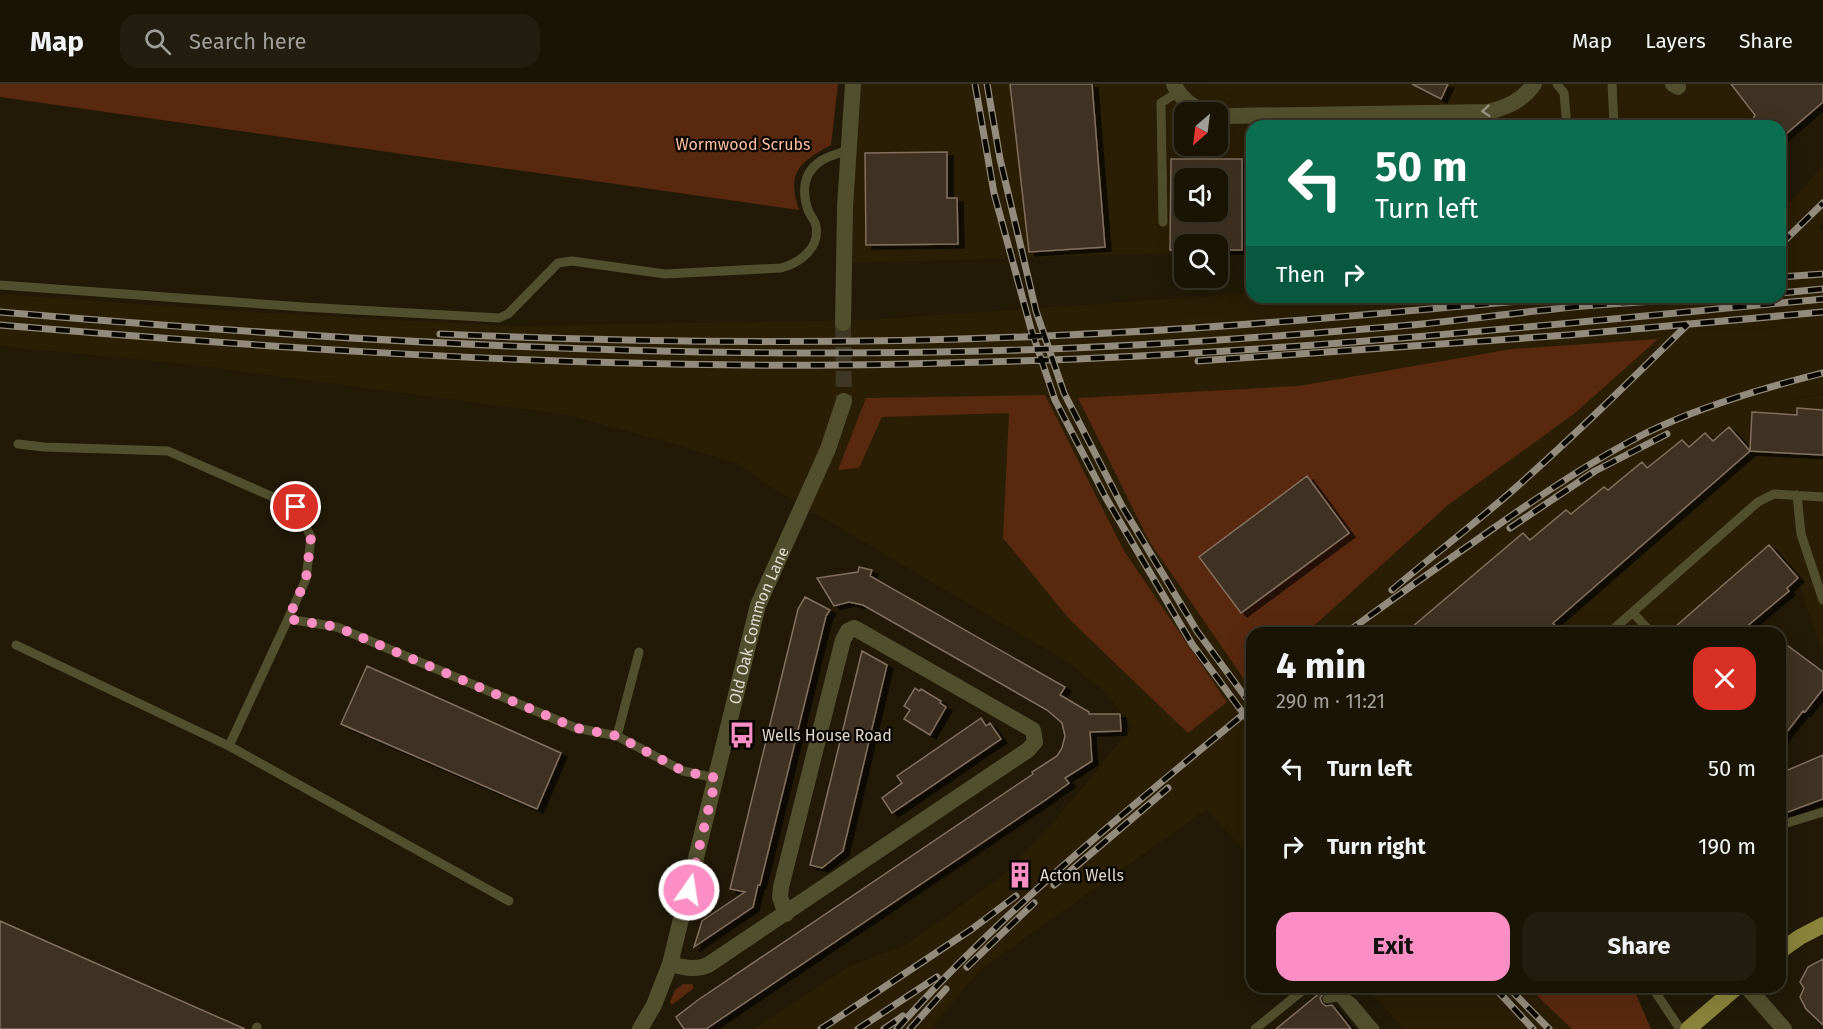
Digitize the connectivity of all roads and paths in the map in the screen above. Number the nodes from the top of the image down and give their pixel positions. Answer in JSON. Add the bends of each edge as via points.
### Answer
{"nodes":[{"id":1,"x":853,"y":84,"type":"edge"},
{"id":2,"x":1534,"y":84,"type":"edge"},
{"id":3,"x":1557,"y":84,"type":"edge"},
{"id":4,"x":1612,"y":84,"type":"edge"},
{"id":5,"x":1176,"y":88,"type":"edge"},
{"id":6,"x":1188,"y":102,"type":"edge"},
{"id":7,"x":1228,"y":116,"type":"edge"},
{"id":8,"x":1566,"y":120,"type":"edge"},
{"id":9,"x":1614,"y":120,"type":"edge"},
{"id":10,"x":848,"y":150,"type":"junction"},
{"id":11,"x":1163,"y":222,"type":"dead end"},
{"id":12,"x":0,"y":285,"type":"edge"},
{"id":13,"x":843,"y":323,"type":"tunnel mouth"},
{"id":14,"x":844,"y":400,"type":"tunnel mouth"},
{"id":15,"x":18,"y":444,"type":"dead end"},
{"id":16,"x":1797,"y":495,"type":"junction"},
{"id":17,"x":1823,"y":497,"type":"edge"},
{"id":18,"x":1823,"y":600,"type":"edge"},
{"id":19,"x":1633,"y":613,"type":"junction"},
{"id":20,"x":288,"y":619,"type":"junction"},
{"id":21,"x":1616,"y":627,"type":"edge"},
{"id":22,"x":1646,"y":627,"type":"edge"},
{"id":23,"x":16,"y":645,"type":"dead end"},
{"id":24,"x":639,"y":652,"type":"dead end"},
{"id":25,"x":617,"y":736,"type":"junction"},
{"id":26,"x":229,"y":746,"type":"junction"},
{"id":27,"x":716,"y":778,"type":"junction"},
{"id":28,"x":1823,"y":812,"type":"edge"},
{"id":29,"x":1786,"y":823,"type":"edge"},
{"id":30,"x":509,"y":901,"type":"dead end"},
{"id":31,"x":786,"y":914,"type":"junction"},
{"id":32,"x":1823,"y":925,"type":"edge"},
{"id":33,"x":1786,"y":947,"type":"edge"},
{"id":34,"x":670,"y":964,"type":"junction"},
{"id":35,"x":1300,"y":993,"type":"edge"},
{"id":36,"x":1334,"y":993,"type":"edge"},
{"id":37,"x":1656,"y":993,"type":"edge"},
{"id":38,"x":1730,"y":993,"type":"edge"},
{"id":39,"x":1752,"y":993,"type":"edge"},
{"id":40,"x":1338,"y":996,"type":"junction"},
{"id":41,"x":1327,"y":999,"type":"dead end"},
{"id":42,"x":640,"y":1029,"type":"edge"},
{"id":43,"x":1255,"y":1029,"type":"edge"},
{"id":44,"x":1365,"y":1029,"type":"edge"},
{"id":45,"x":1375,"y":1029,"type":"edge"},
{"id":46,"x":1680,"y":1029,"type":"edge"},
{"id":47,"x":1688,"y":1029,"type":"edge"},
{"id":48,"x":1784,"y":1029,"type":"edge"}],
"edges":[{"from":1,"to":10,"type":"street"},
{"from":2,"to":7,"type":"street","one_way":true,"via":[[1511,106],[1489,112]]},
{"from":3,"to":8,"type":"lane","via":[[1564,93]]},
{"from":4,"to":9,"type":"lane"},
{"from":5,"to":6,"type":"street"},
{"from":5,"to":11,"type":"lane","via":[[1161,103]]},
{"from":10,"to":12,"type":"lane","via":[[818,163],[805,182],[804,193],[817,236],[803,259],[795,264],[665,274],[572,261],[558,263],[508,314],[499,318]]},
{"from":10,"to":13,"type":"street"},
{"from":14,"to":27,"type":"street","name":"Old Oak Common Lane","via":[[828,449],[758,605]]},
{"from":15,"to":20,"type":"lane","via":[[168,451],[296,507],[311,537],[306,579]]},
{"from":16,"to":17,"type":"lane"},
{"from":16,"to":18,"type":"lane","via":[[1801,534]]},
{"from":16,"to":19,"type":"lane","via":[[1774,494],[1758,502]]},
{"from":19,"to":21,"type":"lane"},
{"from":19,"to":22,"type":"lane"},
{"from":20,"to":25,"type":"lane","via":[[337,627],[576,728]]},
{"from":20,"to":26,"type":"lane"},
{"from":23,"to":26,"type":"lane"},
{"from":24,"to":25,"type":"lane"},
{"from":25,"to":27,"type":"lane","via":[[683,771]]},
{"from":26,"to":30,"type":"lane"},
{"from":27,"to":34,"type":"street","name":"Old Oak Common Lane"},
{"from":28,"to":29,"type":"lane"},
{"from":31,"to":31,"type":"street","via":[[1028,750],[1035,742],[1033,730],[858,630],[848,631],[781,887]]},
{"from":31,"to":34,"type":"street","via":[[700,969]]},
{"from":32,"to":33,"type":"main road"},
{"from":34,"to":42,"type":"street","name":"Old Oak Common Lane"},
{"from":35,"to":43,"type":"lane"},
{"from":36,"to":40,"type":"lane"},
{"from":37,"to":46,"type":"lane"},
{"from":38,"to":47,"type":"main road"},
{"from":39,"to":48,"type":"street"},
{"from":40,"to":41,"type":"lane","bridge":true},
{"from":40,"to":44,"type":"lane"},
{"from":40,"to":45,"type":"lane","bridge":true,"via":[[1349,998]]}]}
